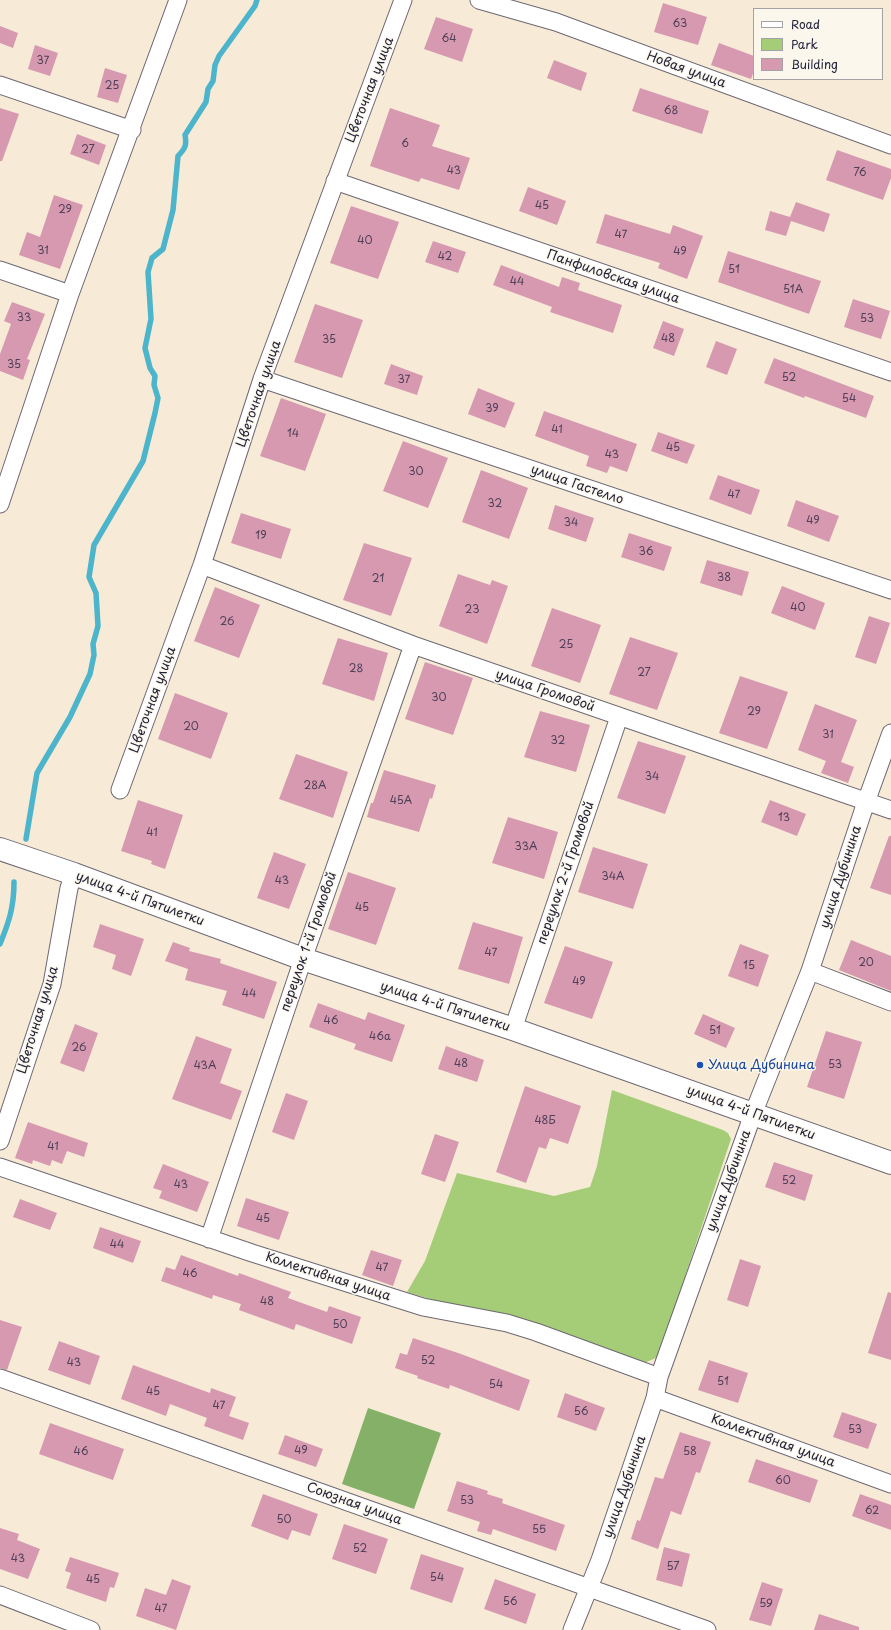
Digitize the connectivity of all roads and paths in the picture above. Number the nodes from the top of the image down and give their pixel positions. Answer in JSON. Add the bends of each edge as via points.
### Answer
{"nodes":[{"id":1,"x":178,"y":0,"type":"edge"},
{"id":2,"x":403,"y":0,"type":"edge"},
{"id":3,"x":480,"y":0,"type":"edge"},
{"id":4,"x":0,"y":85,"type":"edge"},
{"id":5,"x":132,"y":130,"type":"junction"},
{"id":6,"x":891,"y":145,"type":"edge"},
{"id":7,"x":335,"y":181,"type":"junction"},
{"id":8,"x":0,"y":270,"type":"edge"},
{"id":9,"x":70,"y":294,"type":"junction"},
{"id":10,"x":891,"y":372,"type":"edge"},
{"id":11,"x":262,"y":379,"type":"junction"},
{"id":12,"x":0,"y":504,"type":"edge"},
{"id":13,"x":202,"y":564,"type":"junction"},
{"id":14,"x":891,"y":590,"type":"edge"},
{"id":15,"x":413,"y":645,"type":"junction"},
{"id":16,"x":619,"y":717,"type":"junction"},
{"id":17,"x":891,"y":733,"type":"edge"},
{"id":18,"x":120,"y":790,"type":"dead end"},
{"id":19,"x":866,"y":802,"type":"junction"},
{"id":20,"x":891,"y":810,"type":"edge"},
{"id":21,"x":0,"y":849,"type":"edge"},
{"id":22,"x":74,"y":874,"type":"junction"},
{"id":23,"x":303,"y":959,"type":"junction"},
{"id":24,"x":810,"y":971,"type":"junction"},
{"id":25,"x":891,"y":1002,"type":"edge"},
{"id":26,"x":513,"y":1029,"type":"junction"},
{"id":27,"x":753,"y":1114,"type":"junction"},
{"id":28,"x":0,"y":1141,"type":"edge"},
{"id":29,"x":891,"y":1163,"type":"edge"},
{"id":30,"x":0,"y":1167,"type":"edge"},
{"id":31,"x":210,"y":1239,"type":"junction"},
{"id":32,"x":659,"y":1377,"type":"junction"},
{"id":33,"x":0,"y":1378,"type":"edge"},
{"id":34,"x":655,"y":1398,"type":"junction"},
{"id":35,"x":891,"y":1484,"type":"edge"},
{"id":36,"x":589,"y":1587,"type":"junction"},
{"id":37,"x":0,"y":1595,"type":"edge"},
{"id":38,"x":91,"y":1630,"type":"edge"},
{"id":39,"x":572,"y":1630,"type":"edge"},
{"id":40,"x":707,"y":1630,"type":"edge"}],
"edges":[{"from":1,"to":5,"type":"street"},
{"from":2,"to":7,"type":"street","name":"Цветочная улица"},
{"from":3,"to":6,"type":"street","name":"Новая улица","via":[[556,22]]},
{"from":4,"to":5,"type":"street"},
{"from":5,"to":9,"type":"street"},
{"from":7,"to":10,"type":"street","name":"Панфиловская улица"},
{"from":7,"to":11,"type":"street","name":"Цветочная улица"},
{"from":8,"to":9,"type":"street"},
{"from":9,"to":12,"type":"street"},
{"from":11,"to":13,"type":"street","name":"Цветочная улица"},
{"from":11,"to":14,"type":"street","name":"улица Гастелло"},
{"from":13,"to":15,"type":"street","name":"улица Громовой"},
{"from":13,"to":18,"type":"street","name":"Цветочная улица"},
{"from":15,"to":16,"type":"street","name":"улица Громовой"},
{"from":15,"to":23,"type":"street","name":"переулок 1-й Громовой"},
{"from":16,"to":19,"type":"street","name":"улица Громовой"},
{"from":16,"to":26,"type":"street","name":"переулок 2-й Громовой"},
{"from":17,"to":19,"type":"street","name":"улица Дубинина"},
{"from":19,"to":20,"type":"street","name":"улица Громовой"},
{"from":19,"to":24,"type":"street","name":"улица Дубинина"},
{"from":21,"to":22,"type":"street","name":"улица 4-й Пятилетки"},
{"from":22,"to":23,"type":"street","name":"улица 4-й Пятилетки"},
{"from":22,"to":28,"type":"street","name":"Цветочная улица","via":[[69,888],[52,984]]},
{"from":23,"to":26,"type":"street","name":"улица 4-й Пятилетки"},
{"from":23,"to":31,"type":"street","name":"переулок 1-й Громовой"},
{"from":24,"to":25,"type":"street"},
{"from":24,"to":27,"type":"street","name":"улица Дубинина"},
{"from":26,"to":27,"type":"street","name":"улица 4-й Пятилетки"},
{"from":27,"to":29,"type":"street","name":"улица 4-й Пятилетки"},
{"from":27,"to":32,"type":"street","name":"улица Дубинина"},
{"from":30,"to":31,"type":"street","name":"Коллективная улица"},
{"from":31,"to":32,"type":"street","name":"Коллективная улица","via":[[423,1307],[536,1332]]},
{"from":32,"to":34,"type":"street","name":"улица Дубинина"},
{"from":33,"to":36,"type":"street","name":"Союзная улица"},
{"from":34,"to":35,"type":"street","name":"Коллективная улица"},
{"from":34,"to":36,"type":"street","name":"улица Дубинина"},
{"from":36,"to":39,"type":"street","name":"улица Дубинина"},
{"from":36,"to":40,"type":"street","name":"Союзная улица"},
{"from":37,"to":38,"type":"street"}]}
